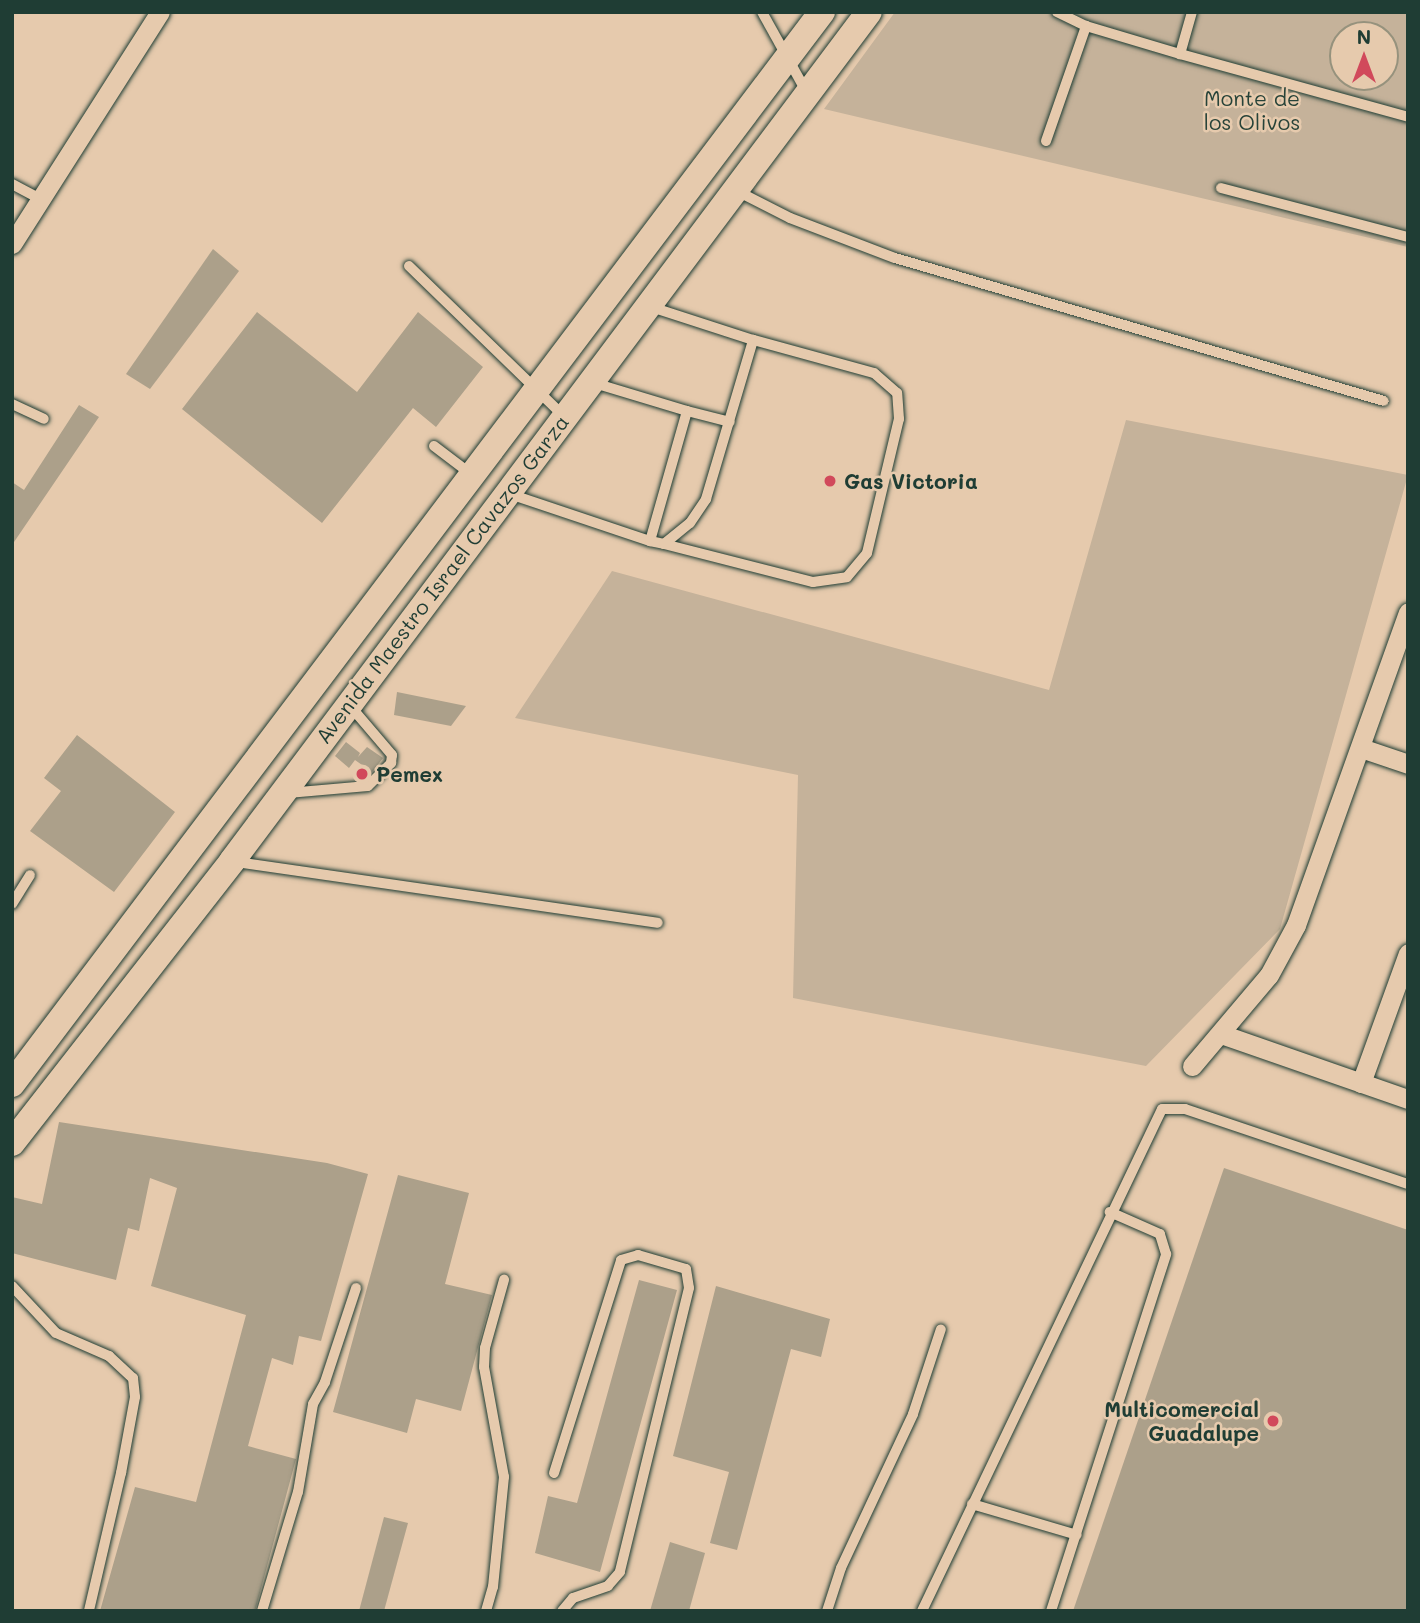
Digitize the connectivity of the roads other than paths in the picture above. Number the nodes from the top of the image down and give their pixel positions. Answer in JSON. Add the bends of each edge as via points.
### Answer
{"nodes":[{"id":1,"x":160,"y":12,"type":"edge"},
{"id":2,"x":762,"y":12,"type":"edge"},
{"id":3,"x":822,"y":12,"type":"edge"},
{"id":4,"x":869,"y":12,"type":"edge"},
{"id":5,"x":1057,"y":12,"type":"edge"},
{"id":6,"x":1192,"y":12,"type":"edge"},
{"id":7,"x":1086,"y":26,"type":"junction"},
{"id":8,"x":1180,"y":54,"type":"junction"},
{"id":9,"x":788,"y":58,"type":"junction"},
{"id":10,"x":808,"y":94,"type":"junction"},
{"id":11,"x":1408,"y":117,"type":"edge"},
{"id":12,"x":1046,"y":141,"type":"dead end"},
{"id":13,"x":12,"y":184,"type":"edge"},
{"id":14,"x":1221,"y":188,"type":"dead end"},
{"id":15,"x":737,"y":191,"type":"junction"},
{"id":16,"x":40,"y":199,"type":"junction"},
{"id":17,"x":1408,"y":237,"type":"edge"},
{"id":18,"x":12,"y":244,"type":"edge"},
{"id":19,"x":409,"y":266,"type":"dead end"},
{"id":20,"x":648,"y":306,"type":"junction"},
{"id":21,"x":753,"y":340,"type":"junction"},
{"id":22,"x":591,"y":382,"type":"junction"},
{"id":23,"x":536,"y":391,"type":"junction"},
{"id":24,"x":1384,"y":401,"type":"dead end"},
{"id":25,"x":12,"y":404,"type":"edge"},
{"id":26,"x":687,"y":411,"type":"junction"},
{"id":27,"x":564,"y":417,"type":"junction"},
{"id":28,"x":44,"y":419,"type":"dead end"},
{"id":29,"x":730,"y":422,"type":"junction"},
{"id":30,"x":433,"y":446,"type":"dead end"},
{"id":31,"x":474,"y":477,"type":"junction"},
{"id":32,"x":506,"y":493,"type":"junction"},
{"id":33,"x":437,"y":525,"type":"junction"},
{"id":34,"x":650,"y":541,"type":"junction"},
{"id":35,"x":664,"y":544,"type":"junction"},
{"id":36,"x":466,"y":545,"type":"junction"},
{"id":37,"x":377,"y":603,"type":"junction"},
{"id":38,"x":1408,"y":612,"type":"edge"},
{"id":39,"x":408,"y":625,"type":"junction"},
{"id":40,"x":348,"y":704,"type":"junction"},
{"id":41,"x":1361,"y":748,"type":"junction"},
{"id":42,"x":1408,"y":764,"type":"edge"},
{"id":43,"x":281,"y":794,"type":"junction"},
{"id":44,"x":232,"y":861,"type":"junction"},
{"id":45,"x":30,"y":875,"type":"dead end"},
{"id":46,"x":12,"y":904,"type":"edge"},
{"id":47,"x":658,"y":923,"type":"dead end"},
{"id":48,"x":1408,"y":953,"type":"edge"},
{"id":49,"x":1402,"y":986,"type":"edge"},
{"id":50,"x":1221,"y":1034,"type":"junction"},
{"id":51,"x":1192,"y":1066,"type":"dead end"},
{"id":52,"x":1361,"y":1083,"type":"junction"},
{"id":53,"x":12,"y":1084,"type":"edge"},
{"id":54,"x":1408,"y":1099,"type":"edge"},
{"id":55,"x":12,"y":1143,"type":"edge"},
{"id":56,"x":1408,"y":1184,"type":"edge"},
{"id":57,"x":1110,"y":1212,"type":"junction"},
{"id":58,"x":504,"y":1280,"type":"dead end"},
{"id":59,"x":12,"y":1286,"type":"edge"},
{"id":60,"x":356,"y":1288,"type":"dead end"},
{"id":61,"x":941,"y":1329,"type":"dead end"},
{"id":62,"x":554,"y":1473,"type":"dead end"},
{"id":63,"x":972,"y":1504,"type":"junction"},
{"id":64,"x":1077,"y":1535,"type":"junction"},
{"id":65,"x":89,"y":1611,"type":"edge"},
{"id":66,"x":262,"y":1611,"type":"edge"},
{"id":67,"x":486,"y":1611,"type":"edge"},
{"id":68,"x":562,"y":1611,"type":"edge"},
{"id":69,"x":827,"y":1611,"type":"edge"},
{"id":70,"x":922,"y":1611,"type":"edge"},
{"id":71,"x":1051,"y":1611,"type":"edge"}],
"edges":[{"from":1,"to":16,"type":"street"},
{"from":2,"to":9,"type":"lane"},
{"from":3,"to":9,"type":"main road","name":"Avenida Maestro Israel Cavazos Garza"},
{"from":4,"to":10,"type":"main road","name":"Avenida Maestro Israel Cavazos Garza"},
{"from":5,"to":7,"type":"lane"},
{"from":6,"to":8,"type":"lane"},
{"from":7,"to":8,"type":"lane"},
{"from":7,"to":12,"type":"lane"},
{"from":8,"to":11,"type":"lane"},
{"from":9,"to":10,"type":"lane"},
{"from":9,"to":23,"type":"main road","name":"Avenida Maestro Israel Cavazos Garza"},
{"from":10,"to":15,"type":"main road","name":"Avenida Maestro Israel Cavazos Garza"},
{"from":13,"to":16,"type":"lane"},
{"from":14,"to":17,"type":"lane"},
{"from":15,"to":20,"type":"main road","name":"Avenida Maestro Israel Cavazos Garza"},
{"from":15,"to":24,"type":"lane","via":[[790,218],[895,258]]},
{"from":16,"to":18,"type":"street"},
{"from":19,"to":23,"type":"lane"},
{"from":20,"to":21,"type":"lane"},
{"from":20,"to":22,"type":"main road","name":"Avenida Maestro Israel Cavazos Garza"},
{"from":21,"to":29,"type":"lane"},
{"from":21,"to":35,"type":"lane","via":[[874,373],[897,393],[899,419],[867,552],[847,577],[813,582]]},
{"from":22,"to":26,"type":"lane"},
{"from":22,"to":27,"type":"main road","name":"Avenida Maestro Israel Cavazos Garza"},
{"from":23,"to":27,"type":"lane"},
{"from":23,"to":31,"type":"main road","name":"Avenida Maestro Israel Cavazos Garza"},
{"from":25,"to":28,"type":"lane"},
{"from":26,"to":29,"type":"lane"},
{"from":26,"to":34,"type":"lane"},
{"from":27,"to":32,"type":"main road","name":"Avenida Maestro Israel Cavazos Garza"},
{"from":29,"to":35,"type":"lane","via":[[706,499],[690,523]]},
{"from":30,"to":31,"type":"lane"},
{"from":31,"to":33,"type":"main road","name":"Avenida Maestro Israel Cavazos Garza"},
{"from":32,"to":34,"type":"lane"},
{"from":32,"to":36,"type":"main road","name":"Avenida Maestro Israel Cavazos Garza"},
{"from":33,"to":36,"type":"main road"},
{"from":33,"to":37,"type":"main road","name":"Avenida Maestro Israel Cavazos Garza"},
{"from":34,"to":35,"type":"lane"},
{"from":36,"to":39,"type":"main road","name":"Avenida Maestro Israel Cavazos Garza"},
{"from":37,"to":39,"type":"main road"},
{"from":37,"to":53,"type":"main road","name":"Avenida Maestro Israel Cavazos Garza"},
{"from":38,"to":41,"type":"street"},
{"from":39,"to":40,"type":"main road","name":"Avenida Maestro Israel Cavazos Garza"},
{"from":40,"to":43,"type":"main road","name":"Avenida Maestro Israel Cavazos Garza"},
{"from":40,"to":43,"type":"lane","via":[[392,755],[391,763],[368,786]]},
{"from":41,"to":42,"type":"street"},
{"from":41,"to":50,"type":"street","via":[[1290,937],[1269,975]]},
{"from":43,"to":44,"type":"main road","name":"Avenida Maestro Israel Cavazos Garza"},
{"from":44,"to":47,"type":"lane"},
{"from":44,"to":55,"type":"main road","name":"Avenida Maestro Israel Cavazos Garza"},
{"from":45,"to":46,"type":"lane"},
{"from":48,"to":49,"type":"street"},
{"from":49,"to":52,"type":"street"},
{"from":50,"to":51,"type":"street"},
{"from":50,"to":52,"type":"street"},
{"from":52,"to":54,"type":"street"},
{"from":56,"to":57,"type":"lane","via":[[1172,1107],[1154,1117]]},
{"from":57,"to":63,"type":"lane"},
{"from":57,"to":64,"type":"lane","via":[[1160,1234],[1166,1254]]},
{"from":58,"to":67,"type":"lane","via":[[484,1357],[504,1476],[493,1587]]},
{"from":59,"to":65,"type":"lane","via":[[56,1332],[109,1356],[133,1378],[135,1397],[124,1460]]},
{"from":60,"to":66,"type":"lane","via":[[325,1382],[313,1404],[298,1492]]},
{"from":61,"to":69,"type":"lane","via":[[913,1414],[841,1568]]},
{"from":62,"to":68,"type":"lane","via":[[621,1260],[638,1255],[686,1269],[688,1288],[620,1572],[608,1586],[573,1598]]},
{"from":63,"to":64,"type":"lane"},
{"from":63,"to":70,"type":"lane"},
{"from":64,"to":71,"type":"lane"}]}
